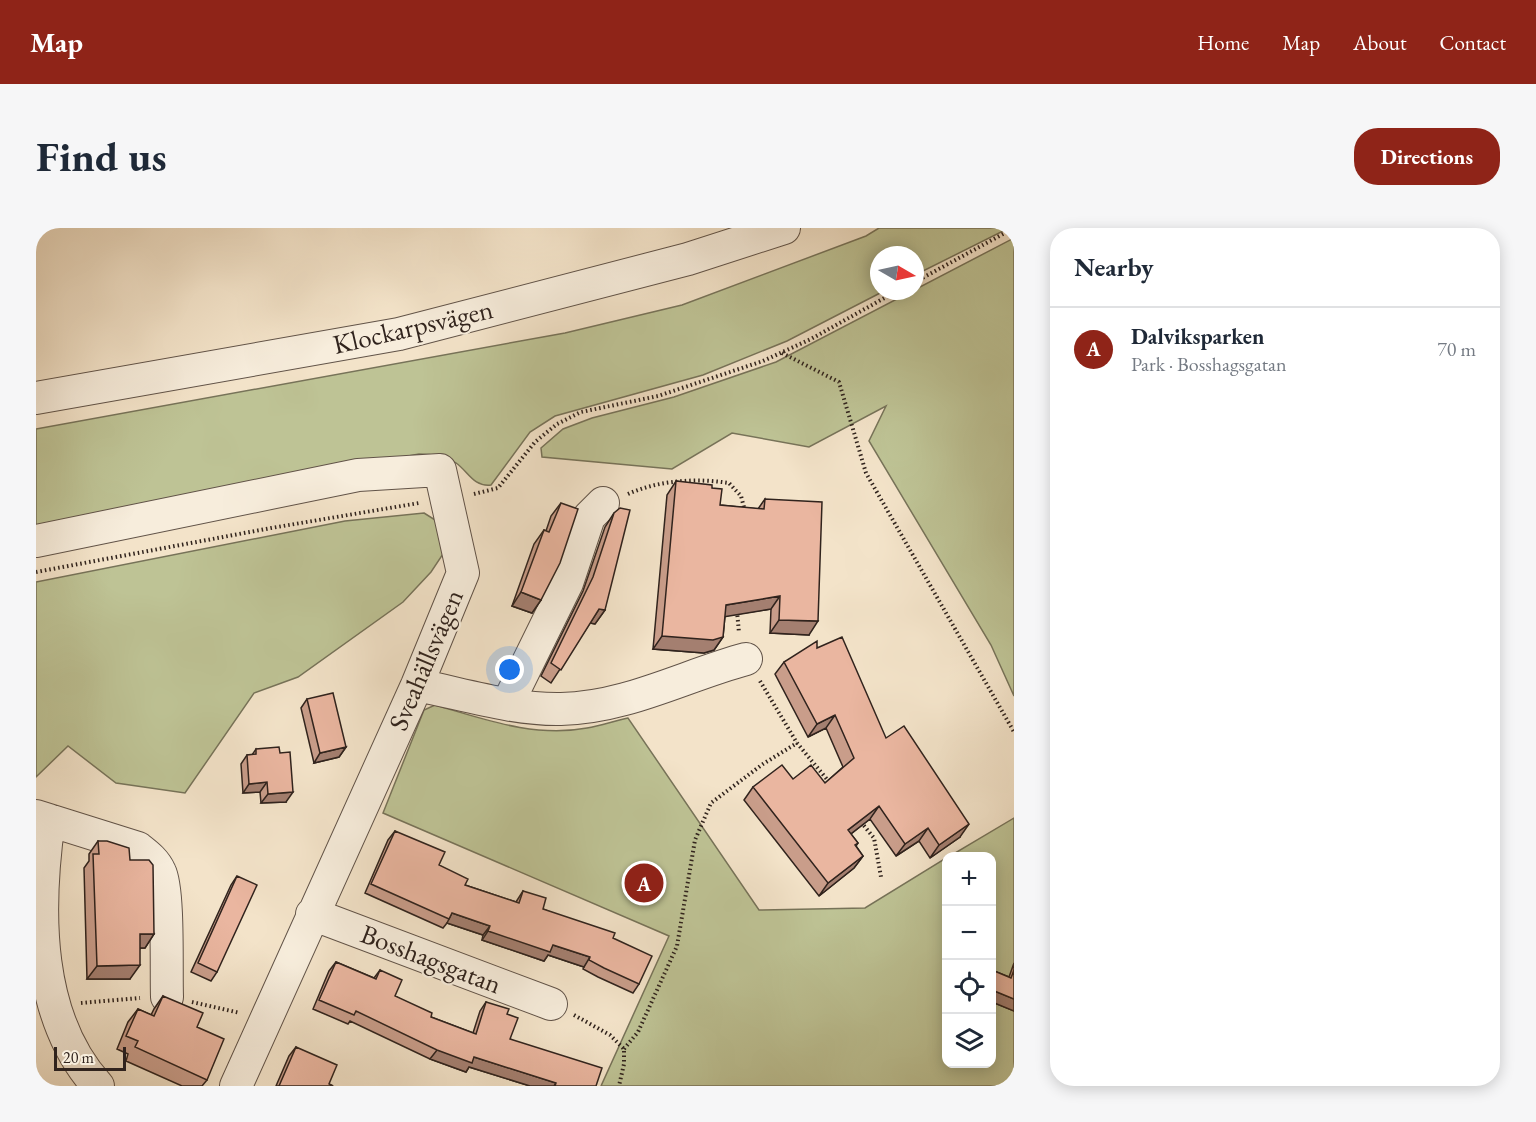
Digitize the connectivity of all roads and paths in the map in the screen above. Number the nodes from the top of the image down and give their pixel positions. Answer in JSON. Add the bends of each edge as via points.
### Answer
{"nodes":[{"id":1,"x":783,"y":228,"type":"edge"},
{"id":2,"x":1014,"y":228,"type":"edge"},
{"id":3,"x":924,"y":277,"type":"edge"},
{"id":4,"x":880,"y":300,"type":"edge"},
{"id":5,"x":781,"y":353,"type":"junction"},
{"id":6,"x":36,"y":398,"type":"edge"},
{"id":7,"x":447,"y":498,"type":"junction"},
{"id":8,"x":603,"y":503,"type":"dead end"},
{"id":9,"x":36,"y":541,"type":"edge"},
{"id":10,"x":36,"y":572,"type":"edge"},
{"id":11,"x":746,"y":659,"type":"dead end"},
{"id":12,"x":417,"y":685,"type":"junction"},
{"id":13,"x":508,"y":703,"type":"junction"},
{"id":14,"x":1014,"y":732,"type":"edge"},
{"id":15,"x":797,"y":743,"type":"dead end"},
{"id":16,"x":43,"y":818,"type":"edge"},
{"id":17,"x":312,"y":914,"type":"junction"},
{"id":18,"x":167,"y":997,"type":"junction"},
{"id":19,"x":110,"y":1001,"type":"dead end"},
{"id":20,"x":551,"y":1004,"type":"joint"},
{"id":21,"x":264,"y":1023,"type":"junction"},
{"id":22,"x":624,"y":1048,"type":"junction"},
{"id":23,"x":98,"y":1086,"type":"edge"},
{"id":24,"x":236,"y":1086,"type":"edge"},
{"id":25,"x":619,"y":1086,"type":"edge"}],
"edges":[{"from":1,"to":6,"type":"street","name":"Klockarpsvägen","via":[[688,259],[399,334]]},
{"from":2,"to":3,"type":"path"},
{"from":4,"to":5,"type":"path"},
{"from":5,"to":7,"type":"path","via":[[658,396],[581,412],[557,424],[535,442],[498,488]]},
{"from":5,"to":14,"type":"path","via":[[839,382],[866,473]]},
{"from":7,"to":9,"type":"street","name":"Sveahällsvägen","via":[[440,470],[358,475]]},
{"from":7,"to":10,"type":"path"},
{"from":7,"to":12,"type":"street","name":"Sveahällsvägen","via":[[463,573]]},
{"from":8,"to":13,"type":"street","via":[[589,517],[567,584]]},
{"from":11,"to":13,"type":"street","via":[[622,699],[561,709]]},
{"from":12,"to":13,"type":"street"},
{"from":12,"to":17,"type":"street","name":"Sveahällsvägen"},
{"from":15,"to":22,"type":"path","via":[[711,803],[695,840],[677,945],[638,1032]]},
{"from":16,"to":18,"type":"street","via":[[138,848],[150,857],[161,873],[165,897]]},
{"from":16,"to":23,"type":"street","via":[[36,921],[39,978],[58,1037],[84,1074]]},
{"from":17,"to":20,"type":"street","name":"Bosshagsgatan"},
{"from":17,"to":21,"type":"street","name":"Sveahällsvägen"},
{"from":18,"to":19,"type":"path"},
{"from":18,"to":21,"type":"path","via":[[246,1015]]},
{"from":20,"to":22,"type":"path","via":[[593,1024]]},
{"from":21,"to":24,"type":"street","name":"Sveahällsvägen"},
{"from":22,"to":25,"type":"path"}]}
